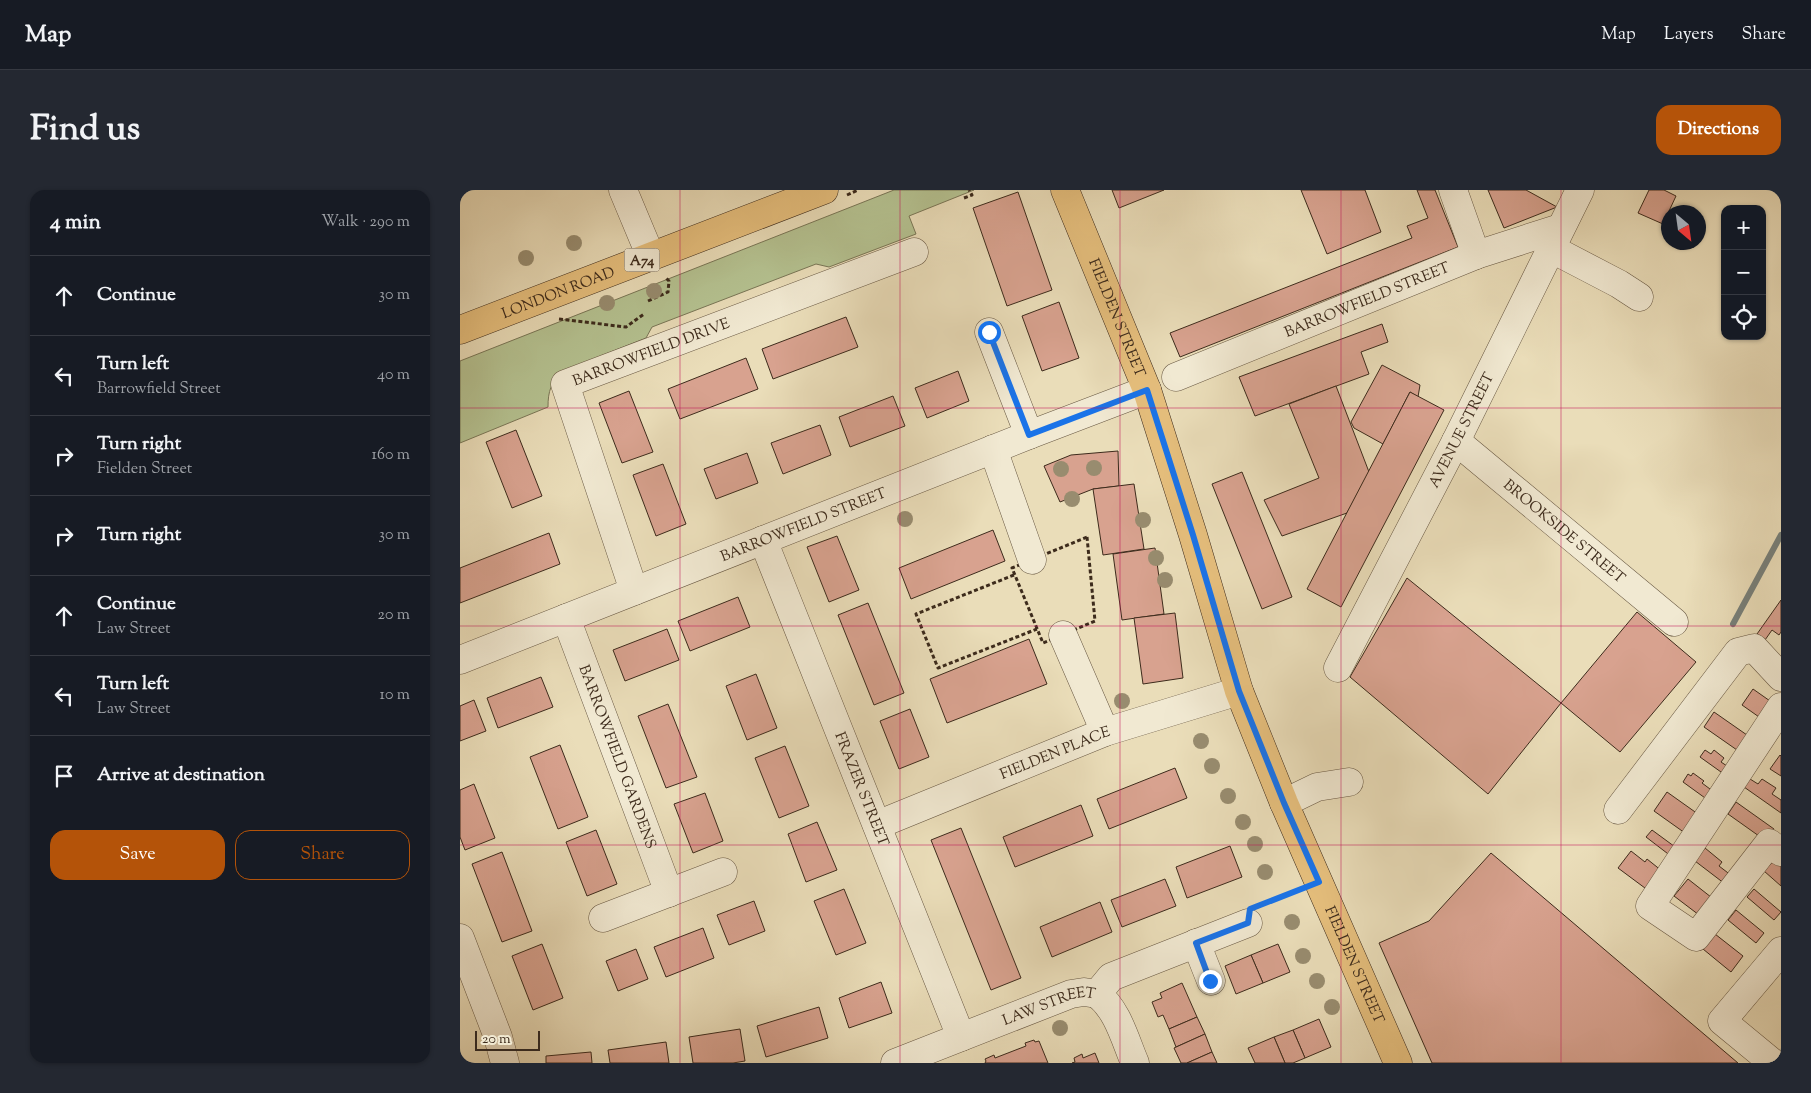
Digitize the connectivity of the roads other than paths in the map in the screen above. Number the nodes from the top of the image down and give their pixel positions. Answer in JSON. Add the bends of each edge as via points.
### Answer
{"nodes":[{"id":1,"x":623,"y":190,"type":"edge"},
{"id":2,"x":824,"y":190,"type":"edge"},
{"id":3,"x":1065,"y":190,"type":"edge"},
{"id":4,"x":1453,"y":190,"type":"edge"},
{"id":5,"x":1580,"y":190,"type":"edge"},
{"id":6,"x":1555,"y":238,"type":"junction"},
{"id":7,"x":914,"y":252,"type":"dead end"},
{"id":8,"x":1476,"y":255,"type":"junction"},
{"id":9,"x":656,"y":266,"type":"junction"},
{"id":10,"x":1639,"y":297,"type":"dead end"},
{"id":11,"x":460,"y":330,"type":"edge"},
{"id":12,"x":989,"y":332,"type":"dead end"},
{"id":13,"x":1176,"y":376,"type":"dead end"},
{"id":14,"x":1147,"y":390,"type":"junction"},
{"id":15,"x":1029,"y":435,"type":"junction"},
{"id":16,"x":1456,"y":441,"type":"junction"},
{"id":17,"x":993,"y":449,"type":"junction"},
{"id":18,"x":763,"y":540,"type":"junction"},
{"id":19,"x":1023,"y":567,"type":"road end"},
{"id":20,"x":634,"y":591,"type":"junction"},
{"id":21,"x":566,"y":618,"type":"junction"},
{"id":22,"x":1674,"y":622,"type":"dead end"},
{"id":23,"x":1050,"y":632,"type":"road end"},
{"id":24,"x":460,"y":660,"type":"edge"},
{"id":25,"x":1338,"y":668,"type":"dead end"},
{"id":26,"x":1781,"y":676,"type":"edge"},
{"id":27,"x":1239,"y":691,"type":"junction"},
{"id":28,"x":1781,"y":707,"type":"edge"},
{"id":29,"x":1105,"y":732,"type":"junction"},
{"id":30,"x":1349,"y":782,"type":"dead end"},
{"id":31,"x":1284,"y":803,"type":"junction"},
{"id":32,"x":1618,"y":810,"type":"dead end"},
{"id":33,"x":876,"y":825,"type":"junction"},
{"id":34,"x":1777,"y":841,"type":"edge"},
{"id":35,"x":723,"y":872,"type":"dead end"},
{"id":36,"x":669,"y":893,"type":"junction"},
{"id":37,"x":603,"y":918,"type":"dead end"},
{"id":38,"x":1248,"y":923,"type":"road end"},
{"id":39,"x":460,"y":938,"type":"edge"},
{"id":40,"x":1196,"y":943,"type":"junction"},
{"id":41,"x":1781,"y":951,"type":"edge"},
{"id":42,"x":1210,"y":981,"type":"dead end"},
{"id":43,"x":1097,"y":994,"type":"junction"},
{"id":44,"x":962,"y":1037,"type":"junction"},
{"id":45,"x":505,"y":1063,"type":"edge"},
{"id":46,"x":895,"y":1063,"type":"edge"},
{"id":47,"x":1136,"y":1063,"type":"edge"},
{"id":48,"x":1398,"y":1063,"type":"edge"},
{"id":49,"x":1772,"y":1063,"type":"edge"}],
"edges":[{"from":1,"to":9,"type":"street"},
{"from":2,"to":9,"type":"main road","name":"LONDON ROAD","number":"A74"},
{"from":3,"to":14,"type":"main road","name":"FIELDEN STREET"},
{"from":4,"to":8,"type":"street"},
{"from":5,"to":6,"type":"street","name":"AVENUE STREET"},
{"from":6,"to":8,"type":"street","name":"BARROWFIELD STREET"},
{"from":6,"to":10,"type":"street"},
{"from":6,"to":16,"type":"street","name":"AVENUE STREET"},
{"from":7,"to":20,"type":"street","name":"BARROWFIELD DRIVE","via":[[565,384]]},
{"from":8,"to":13,"type":"street","name":"BARROWFIELD STREET"},
{"from":9,"to":11,"type":"main road","name":"LONDON ROAD","number":"A74"},
{"from":12,"to":15,"type":"street"},
{"from":14,"to":15,"type":"street","name":"BARROWFIELD STREET"},
{"from":14,"to":27,"type":"main road","name":"FIELDEN STREET"},
{"from":15,"to":17,"type":"street","name":"BARROWFIELD STREET"},
{"from":16,"to":22,"type":"street","name":"BROOKSIDE STREET"},
{"from":16,"to":25,"type":"street","name":"AVENUE STREET"},
{"from":17,"to":18,"type":"street","name":"BARROWFIELD STREET"},
{"from":17,"to":19,"type":"street"},
{"from":18,"to":20,"type":"street","name":"BARROWFIELD STREET"},
{"from":18,"to":33,"type":"street","name":"FRAZER STREET"},
{"from":20,"to":21,"type":"street","name":"BARROWFIELD STREET"},
{"from":21,"to":24,"type":"street","name":"BARROWFIELD STREET"},
{"from":21,"to":36,"type":"street","name":"BARROWFIELD GARDENS"},
{"from":23,"to":29,"type":"street"},
{"from":26,"to":32,"type":"street","via":[[1754,648],[1738,652]]},
{"from":27,"to":29,"type":"street","name":"FIELDEN PLACE"},
{"from":27,"to":31,"type":"main road","name":"FIELDEN STREET"},
{"from":28,"to":34,"type":"street","via":[[1650,906],[1696,937]]},
{"from":29,"to":33,"type":"street","name":"FIELDEN PLACE"},
{"from":30,"to":31,"type":"street","via":[[1317,787]]},
{"from":31,"to":48,"type":"main road","name":"FIELDEN STREET"},
{"from":33,"to":44,"type":"street","name":"FRAZER STREET"},
{"from":35,"to":36,"type":"street"},
{"from":36,"to":37,"type":"street"},
{"from":38,"to":40,"type":"street","name":"LAW STREET"},
{"from":39,"to":45,"type":"street"},
{"from":40,"to":42,"type":"street"},
{"from":40,"to":43,"type":"street","name":"LAW STREET","via":[[1111,977]]},
{"from":41,"to":49,"type":"street","via":[[1722,1020]]},
{"from":43,"to":44,"type":"street","name":"LAW STREET","via":[[1071,994]]},
{"from":43,"to":47,"type":"street","via":[[1112,1010]]},
{"from":44,"to":46,"type":"street","name":"LAW STREET"}]}
